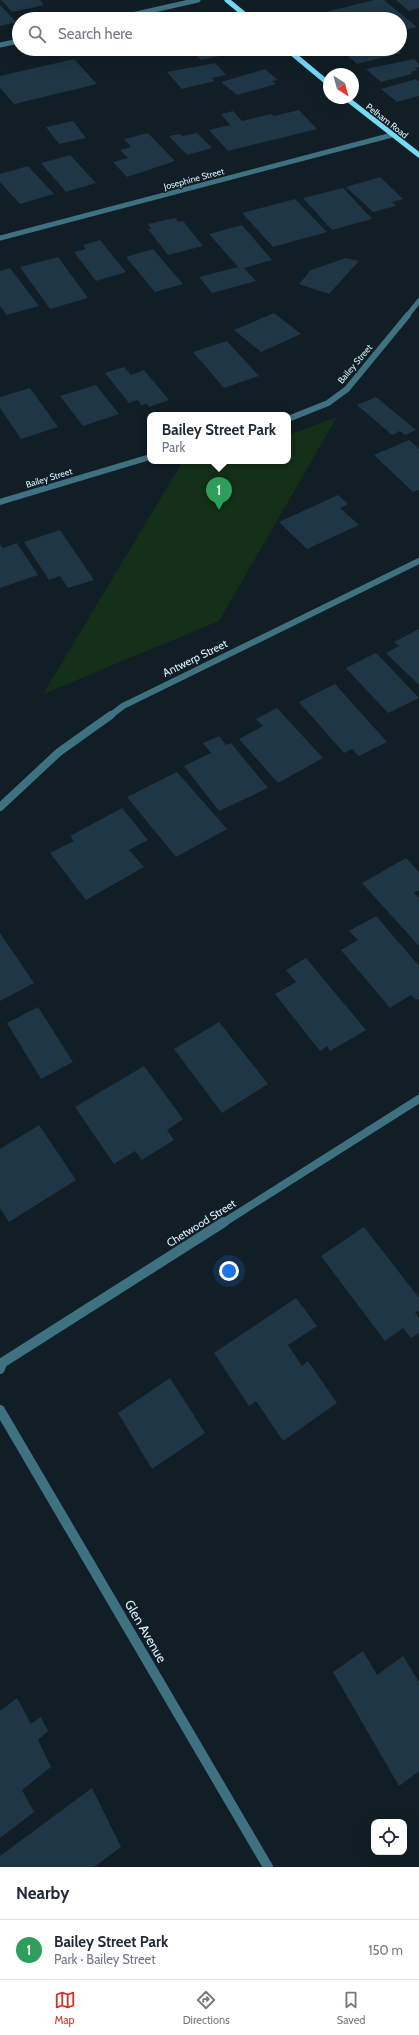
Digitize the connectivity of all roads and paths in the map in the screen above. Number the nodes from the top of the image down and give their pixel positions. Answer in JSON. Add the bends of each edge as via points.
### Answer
{"nodes":[{"id":1,"x":198,"y":0,"type":"edge"},
{"id":2,"x":227,"y":0,"type":"edge"},
{"id":3,"x":145,"y":12,"type":"edge"},
{"id":4,"x":242,"y":12,"type":"edge"},
{"id":5,"x":12,"y":42,"type":"edge"},
{"id":6,"x":0,"y":45,"type":"edge"},
{"id":7,"x":295,"y":56,"type":"edge"},
{"id":8,"x":323,"y":79,"type":"edge"},
{"id":9,"x":353,"y":104,"type":"edge"},
{"id":10,"x":392,"y":135,"type":"junction"},
{"id":11,"x":419,"y":155,"type":"edge"},
{"id":12,"x":0,"y":238,"type":"edge"},
{"id":13,"x":419,"y":301,"type":"edge"},
{"id":14,"x":291,"y":418,"type":"edge"},
{"id":15,"x":147,"y":458,"type":"edge"},
{"id":16,"x":0,"y":502,"type":"edge"},
{"id":17,"x":419,"y":561,"type":"edge"},
{"id":18,"x":0,"y":806,"type":"edge"},
{"id":19,"x":419,"y":1099,"type":"edge"},
{"id":20,"x":0,"y":1369,"type":"edge"},
{"id":21,"x":0,"y":1410,"type":"edge"},
{"id":22,"x":268,"y":1867,"type":"edge"}],
"edges":[{"from":1,"to":3,"type":"street"},
{"from":2,"to":4,"type":"main road"},
{"from":5,"to":6,"type":"street"},
{"from":7,"to":8,"type":"main road"},
{"from":9,"to":10,"type":"main road","name":"Pelham Road"},
{"from":10,"to":11,"type":"main road","name":"Pelham Road"},
{"from":10,"to":12,"type":"street","name":"Josephine Street"},
{"from":13,"to":14,"type":"street","name":"Bailey Street","via":[[347,388],[328,403]]},
{"from":15,"to":16,"type":"street","name":"Bailey Street"},
{"from":17,"to":18,"type":"street","name":"Antwerp Street","via":[[123,706],[59,752]]},
{"from":19,"to":20,"type":"street","name":"Chetwood Street","via":[[2,1363]]},
{"from":21,"to":22,"type":"street","name":"Glen Avenue"}]}
